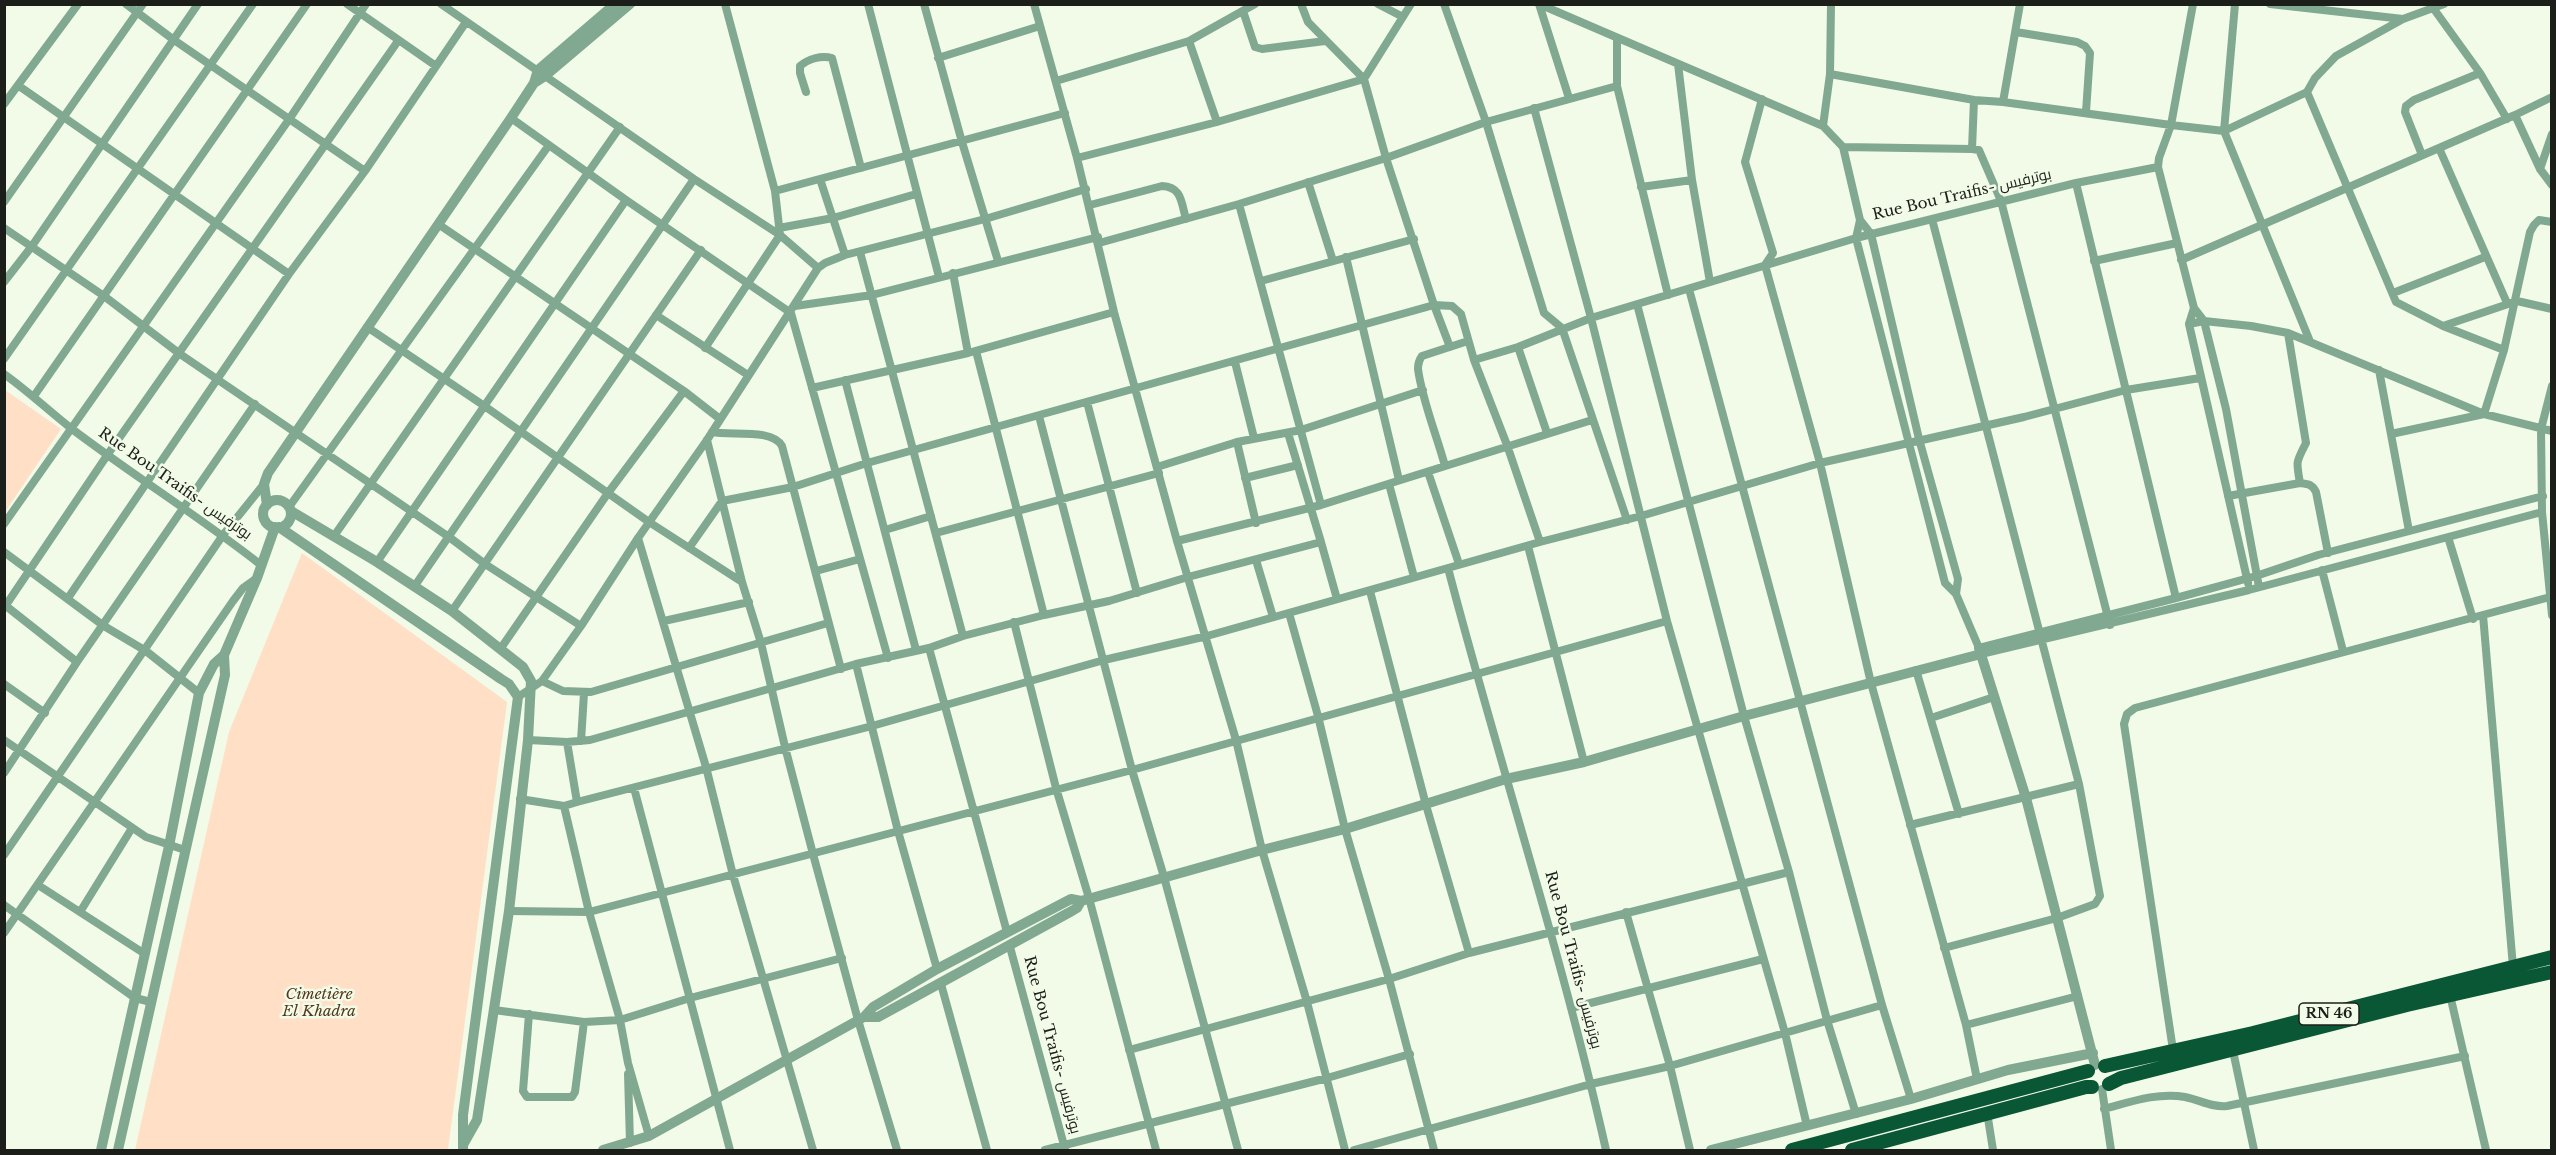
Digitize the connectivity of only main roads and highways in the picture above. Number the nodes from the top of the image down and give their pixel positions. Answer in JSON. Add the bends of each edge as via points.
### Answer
{"nodes":[{"id":1,"x":2552,"y":957,"type":"edge"},
{"id":2,"x":2552,"y":972,"type":"edge"},
{"id":3,"x":2095,"y":1064,"type":"junction"},
{"id":4,"x":2101,"y":1087,"type":"junction"},
{"id":5,"x":1792,"y":1150,"type":"edge"},
{"id":6,"x":1852,"y":1150,"type":"edge"}],
"edges":[{"from":1,"to":3,"type":"highway","number":"RN 46","via":[[2253,1033]]},
{"from":2,"to":4,"type":"highway","number":"RN 46","via":[[2121,1078]]},
{"from":3,"to":4,"type":"highway","via":[[2087,1080]]},
{"from":3,"to":4,"type":"highway","via":[[2111,1076]]},
{"from":3,"to":5,"type":"highway","number":"RN 46"},
{"from":4,"to":6,"type":"highway","number":"RN 46","via":[[2086,1087],[1987,1112]]}]}
